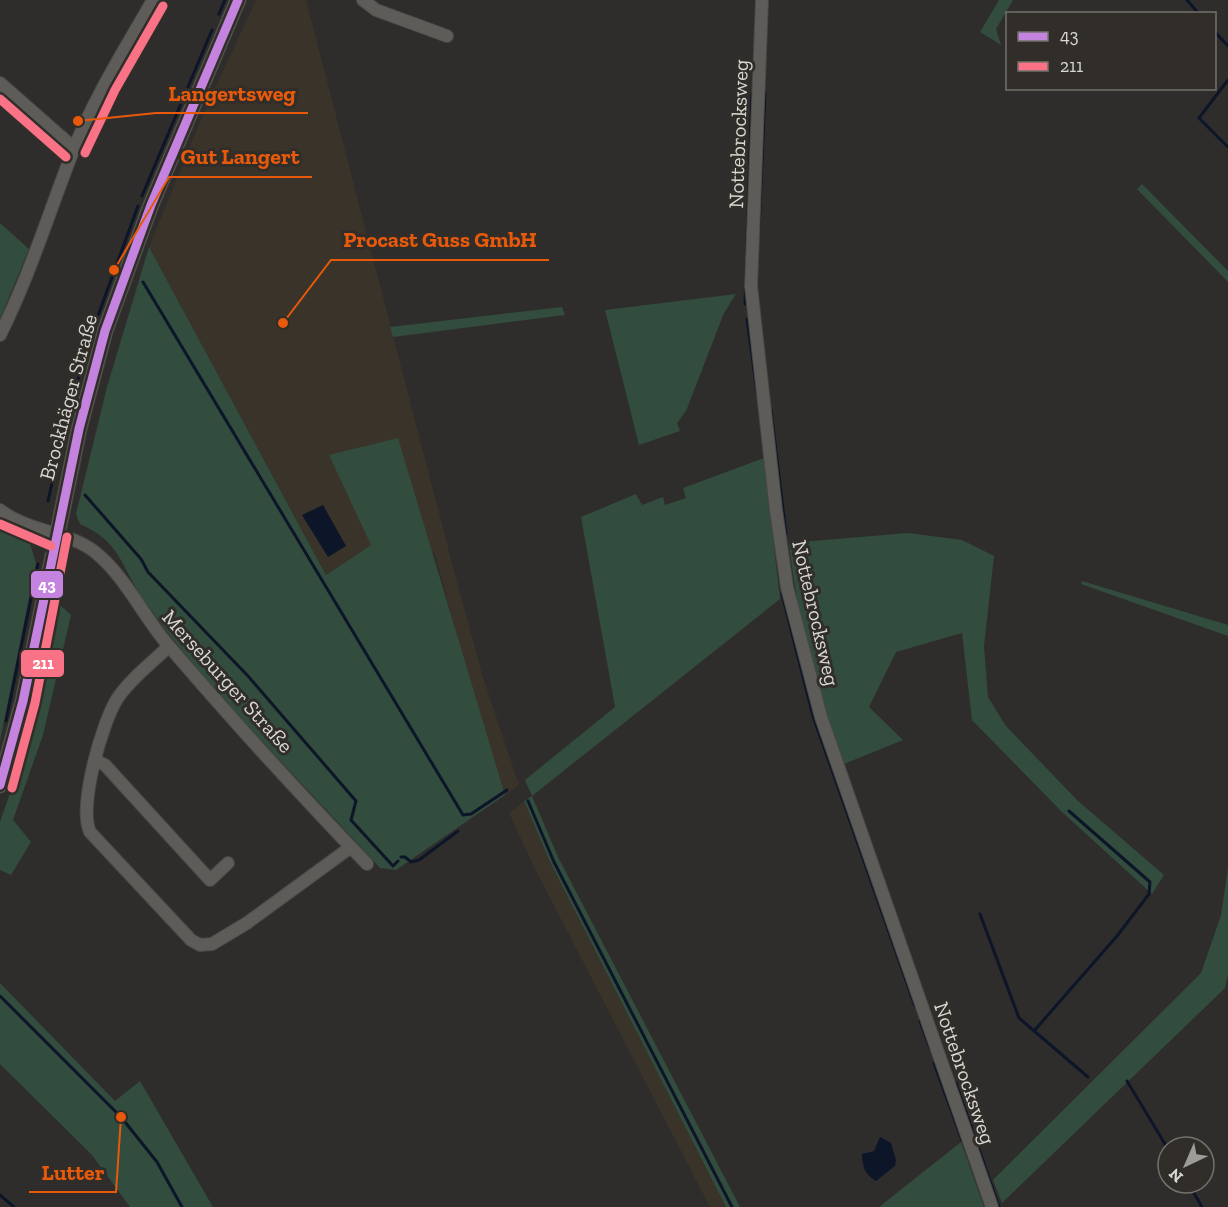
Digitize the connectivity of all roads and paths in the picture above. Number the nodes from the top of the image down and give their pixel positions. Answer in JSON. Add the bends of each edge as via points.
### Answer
{"nodes":[{"id":1,"x":153,"y":0,"type":"edge"},
{"id":2,"x":238,"y":0,"type":"edge"},
{"id":3,"x":363,"y":0,"type":"edge"},
{"id":4,"x":762,"y":0,"type":"edge"},
{"id":5,"x":447,"y":36,"type":"dead end"},
{"id":6,"x":0,"y":83,"type":"edge"},
{"id":7,"x":74,"y":148,"type":"junction"},
{"id":8,"x":0,"y":335,"type":"edge"},
{"id":9,"x":0,"y":510,"type":"edge"},
{"id":10,"x":55,"y":535,"type":"junction"},
{"id":11,"x":169,"y":646,"type":"junction"},
{"id":12,"x":95,"y":760,"type":"junction"},
{"id":13,"x":0,"y":785,"type":"edge"},
{"id":14,"x":351,"y":848,"type":"junction"},
{"id":15,"x":228,"y":863,"type":"dead end"},
{"id":16,"x":367,"y":864,"type":"dead end"},
{"id":17,"x":992,"y":1207,"type":"edge"}],
"edges":[{"from":1,"to":7,"type":"street","via":[[104,84]]},
{"from":2,"to":10,"type":"main road","name":"Brockhäger Straße","via":[[125,273],[91,382]]},
{"from":3,"to":5,"type":"street","via":[[376,10]]},
{"from":4,"to":17,"type":"street","name":"Nottebrocksweg","via":[[751,286],[787,586],[821,717]]},
{"from":6,"to":7,"type":"street"},
{"from":7,"to":8,"type":"street","via":[[38,248]]},
{"from":9,"to":10,"type":"street","name":"Merseburger Straße"},
{"from":10,"to":11,"type":"street","name":"Merseburger Straße","via":[[94,551],[111,566]]},
{"from":10,"to":13,"type":"main road","name":"Brockhäger Straße","via":[[23,701]]},
{"from":11,"to":12,"type":"street","via":[[118,698]]},
{"from":11,"to":14,"type":"street","name":"Merseburger Straße"},
{"from":12,"to":14,"type":"street","via":[[85,814],[90,832],[200,945],[212,944],[247,923]]},
{"from":12,"to":15,"type":"street","via":[[105,765],[210,880]]},
{"from":14,"to":16,"type":"street","name":"Merseburger Straße"}]}
